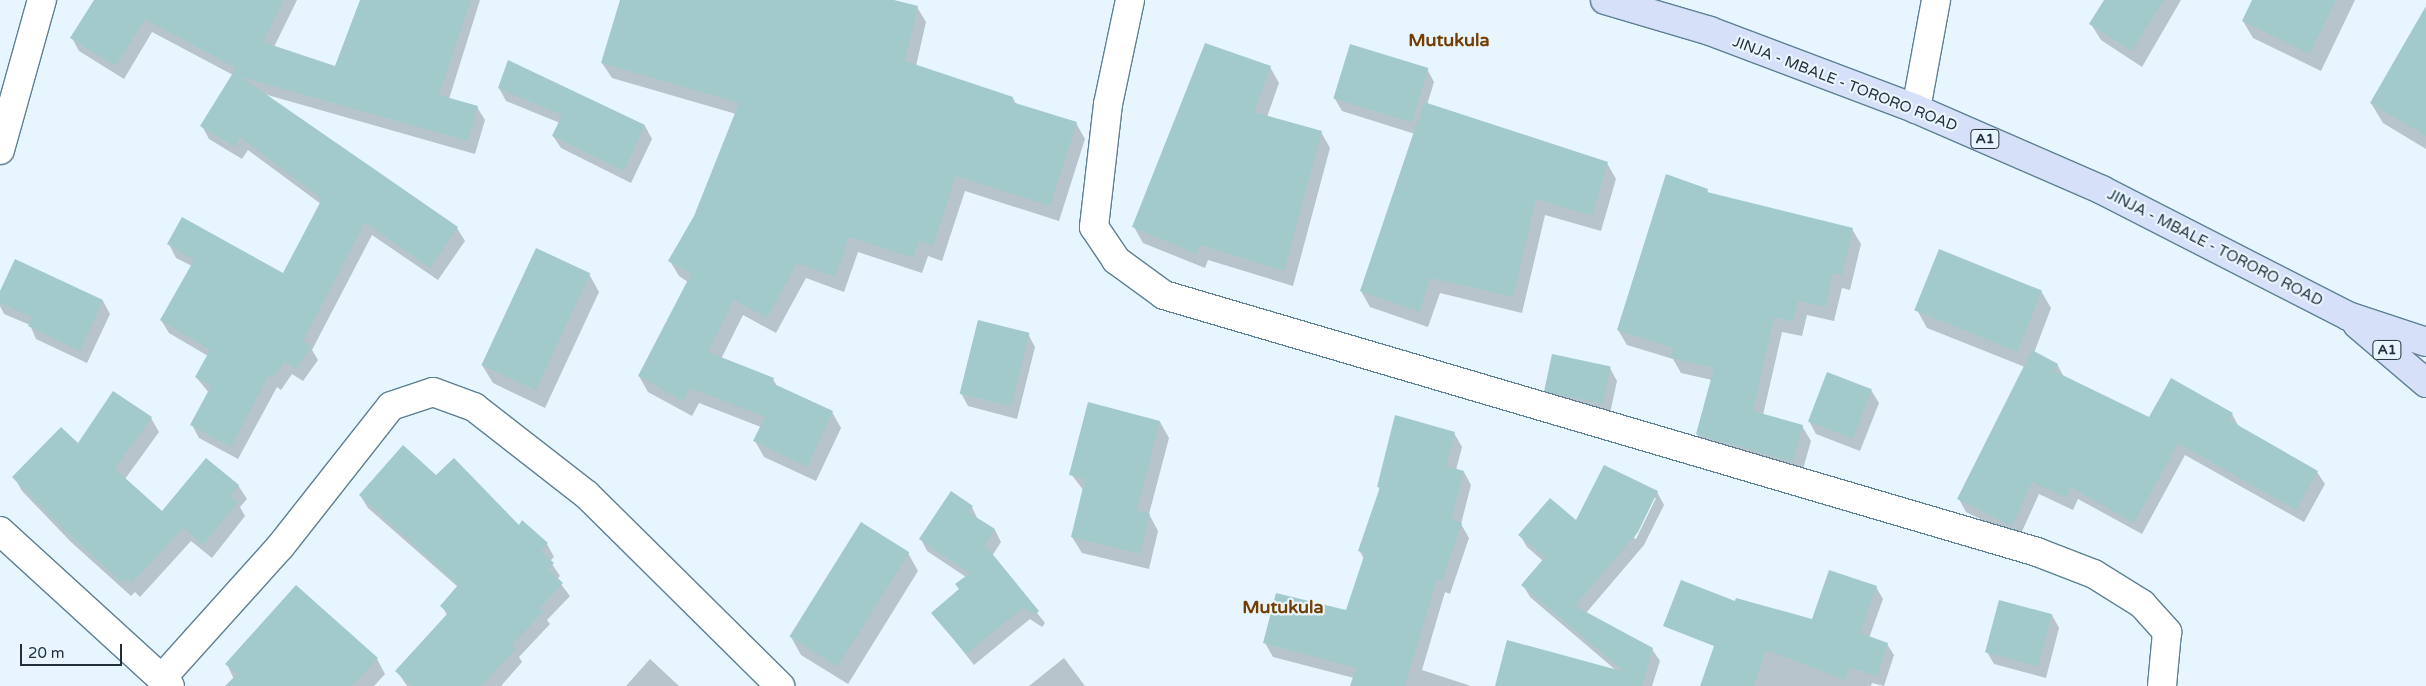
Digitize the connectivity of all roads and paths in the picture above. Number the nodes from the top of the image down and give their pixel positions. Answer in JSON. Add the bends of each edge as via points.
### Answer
{"nodes":[{"id":1,"x":42,"y":0,"type":"edge"},
{"id":2,"x":1130,"y":0,"type":"edge"},
{"id":3,"x":1605,"y":0,"type":"edge"},
{"id":4,"x":1936,"y":0,"type":"edge"},
{"id":5,"x":1916,"y":109,"type":"junction"},
{"id":6,"x":0,"y":150,"type":"edge"},
{"id":7,"x":2348,"y":316,"type":"junction"},
{"id":8,"x":2426,"y":342,"type":"edge"},
{"id":9,"x":2426,"y":383,"type":"edge"},
{"id":10,"x":0,"y":531,"type":"edge"},
{"id":11,"x":166,"y":682,"type":"edge"},
{"id":12,"x":780,"y":686,"type":"edge"},
{"id":13,"x":2162,"y":686,"type":"edge"}],
"edges":[{"from":1,"to":6,"type":"street"},
{"from":2,"to":13,"type":"street","via":[[1108,104],[1094,227],[1116,260],[1164,296],[2037,552],[2094,574],[2142,604],[2167,632]]},
{"from":3,"to":5,"type":"main road","name":"JINJA - MBALE - TORORO ROAD","number":"A1","via":[[1710,31]]},
{"from":4,"to":5,"type":"street"},
{"from":5,"to":7,"type":"main road","name":"JINJA - MBALE - TORORO ROAD","number":"A1","via":[[2102,190]]},
{"from":7,"to":8,"type":"main road","name":"JINJA - MBALE - TORORO ROAD","number":"A1"},
{"from":7,"to":9,"type":"main road","name":"JINJA - MBALE - TORORO ROAD","number":"A1"},
{"from":10,"to":11,"type":"street"},
{"from":11,"to":12,"type":"street","via":[[280,547],[392,406],[433,392],[474,407],[587,495]]}]}
